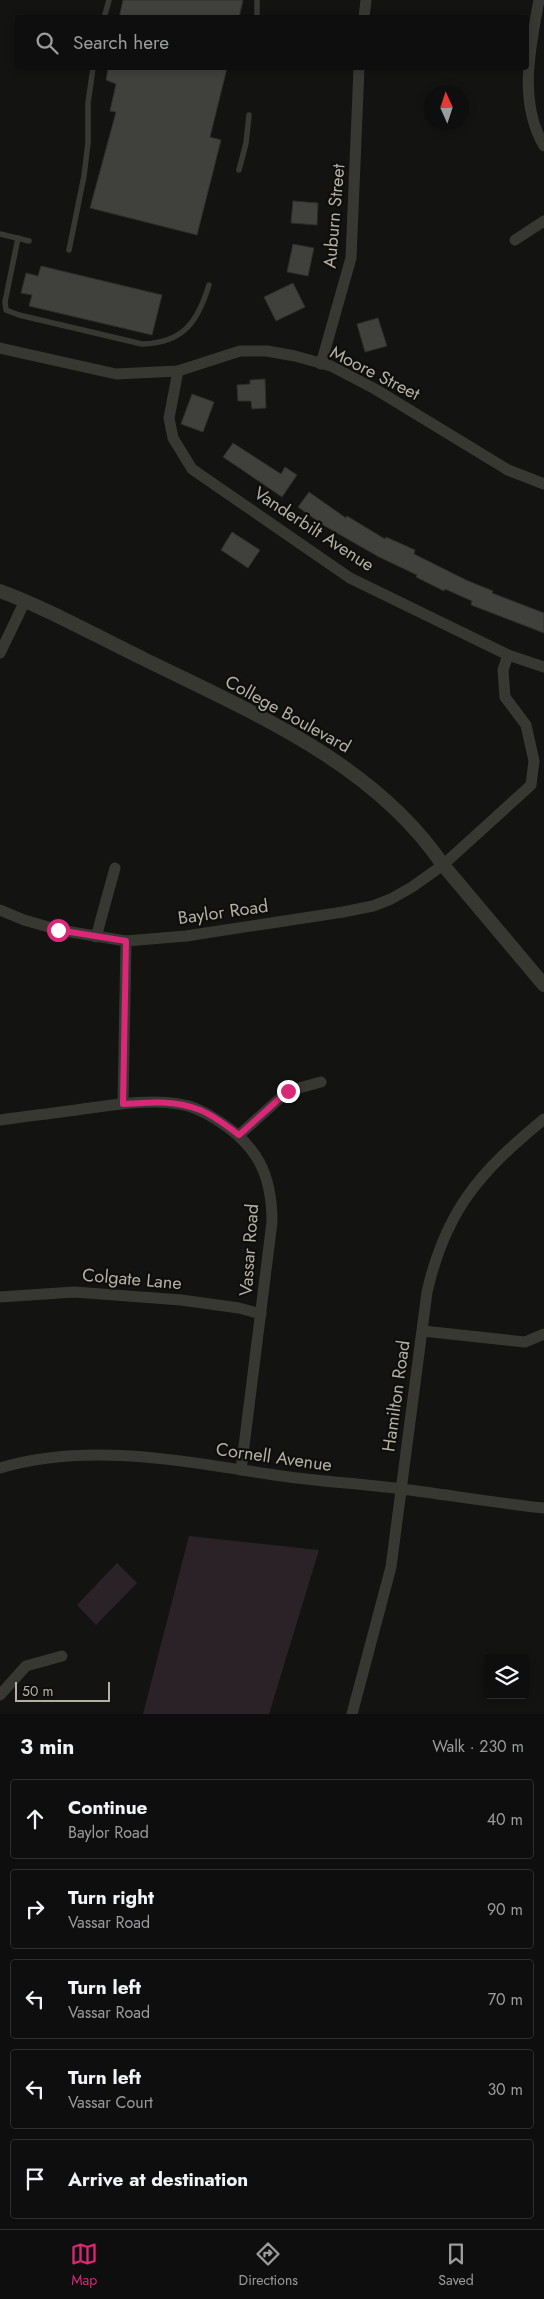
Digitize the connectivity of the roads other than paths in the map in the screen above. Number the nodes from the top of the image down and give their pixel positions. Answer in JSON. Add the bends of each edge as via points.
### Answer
{"nodes":[{"id":1,"x":109,"y":0,"type":"edge"},
{"id":2,"x":257,"y":0,"type":"edge"},
{"id":3,"x":366,"y":0,"type":"edge"},
{"id":4,"x":539,"y":0,"type":"edge"},
{"id":5,"x":105,"y":15,"type":"edge"},
{"id":6,"x":258,"y":15,"type":"edge"},
{"id":7,"x":364,"y":15,"type":"edge"},
{"id":8,"x":93,"y":70,"type":"edge"},
{"id":9,"x":360,"y":70,"type":"edge"},
{"id":10,"x":249,"y":115,"type":"dead end"},
{"id":11,"x":544,"y":146,"type":"edge"},
{"id":12,"x":239,"y":170,"type":"dead end"},
{"id":13,"x":544,"y":221,"type":"edge"},
{"id":14,"x":0,"y":234,"type":"edge"},
{"id":15,"x":18,"y":238,"type":"junction"},
{"id":16,"x":515,"y":240,"type":"dead end"},
{"id":17,"x":29,"y":241,"type":"dead end"},
{"id":18,"x":69,"y":250,"type":"dead end"},
{"id":19,"x":209,"y":284,"type":"dead end"},
{"id":20,"x":0,"y":348,"type":"edge"},
{"id":21,"x":321,"y":364,"type":"junction"},
{"id":22,"x":178,"y":370,"type":"junction"},
{"id":23,"x":544,"y":484,"type":"edge"},
{"id":24,"x":0,"y":590,"type":"edge"},
{"id":25,"x":25,"y":601,"type":"junction"},
{"id":26,"x":0,"y":653,"type":"edge"},
{"id":27,"x":508,"y":655,"type":"junction"},
{"id":28,"x":544,"y":667,"type":"edge"},
{"id":29,"x":443,"y":865,"type":"junction"},
{"id":30,"x":115,"y":868,"type":"dead end"},
{"id":31,"x":0,"y":910,"type":"edge"},
{"id":32,"x":96,"y":937,"type":"junction"},
{"id":33,"x":126,"y":941,"type":"junction"},
{"id":34,"x":544,"y":985,"type":"edge"},
{"id":35,"x":321,"y":1082,"type":"dead end"},
{"id":36,"x":123,"y":1104,"type":"junction"},
{"id":37,"x":544,"y":1119,"type":"edge"},
{"id":38,"x":0,"y":1120,"type":"edge"},
{"id":39,"x":239,"y":1135,"type":"junction"},
{"id":40,"x":0,"y":1297,"type":"edge"},
{"id":41,"x":261,"y":1314,"type":"junction"},
{"id":42,"x":423,"y":1331,"type":"junction"},
{"id":43,"x":544,"y":1334,"type":"edge"},
{"id":44,"x":0,"y":1468,"type":"edge"},
{"id":45,"x":242,"y":1470,"type":"junction"},
{"id":46,"x":400,"y":1489,"type":"junction"},
{"id":47,"x":544,"y":1508,"type":"edge"},
{"id":48,"x":62,"y":1656,"type":"dead end"},
{"id":49,"x":0,"y":1695,"type":"edge"},
{"id":50,"x":352,"y":1714,"type":"edge"}],
"edges":[{"from":1,"to":5,"type":"lane"},
{"from":2,"to":6,"type":"lane"},
{"from":3,"to":7,"type":"street"},
{"from":4,"to":11,"type":"street","via":[[527,88],[530,113]]},
{"from":8,"to":18,"type":"lane","via":[[84,176]]},
{"from":9,"to":21,"type":"street","name":"Auburn Street","via":[[351,258]]},
{"from":10,"to":12,"type":"lane"},
{"from":13,"to":16,"type":"street"},
{"from":14,"to":15,"type":"lane"},
{"from":15,"to":17,"type":"lane"},
{"from":15,"to":19,"type":"lane","via":[[5,302],[6,310],[19,315],[142,344],[157,344],[188,328],[204,302]]},
{"from":20,"to":22,"type":"street","name":"Moore Street","via":[[116,374]]},
{"from":21,"to":22,"type":"street","name":"Moore Street","via":[[267,351],[240,351]]},
{"from":21,"to":23,"type":"street","name":"Moore Street","via":[[375,389],[508,470]]},
{"from":22,"to":27,"type":"street","name":"Vanderbilt Avenue","via":[[169,418],[173,438],[192,469],[350,578]]},
{"from":24,"to":25,"type":"street","name":"College Boulevard"},
{"from":25,"to":26,"type":"street"},
{"from":25,"to":29,"type":"street","name":"College Boulevard","via":[[308,743],[344,766],[390,805],[432,848]]},
{"from":27,"to":28,"type":"street","name":"Vanderbilt Avenue"},
{"from":27,"to":29,"type":"street","name":"Baylor Road","via":[[503,670],[505,697],[526,725],[534,761],[531,785]]},
{"from":29,"to":33,"type":"street","name":"Baylor Road","via":[[412,888],[373,906],[186,936]]},
{"from":29,"to":34,"type":"street","name":"College Boulevard"},
{"from":30,"to":32,"type":"street"},
{"from":31,"to":32,"type":"street","name":"Baylor Road","via":[[24,920]]},
{"from":32,"to":33,"type":"street","name":"Baylor Road"},
{"from":33,"to":36,"type":"street"},
{"from":35,"to":39,"type":"street","via":[[288,1091]]},
{"from":36,"to":38,"type":"street","name":"Vassar Road"},
{"from":36,"to":39,"type":"street","name":"Vassar Road","via":[[180,1104],[201,1110]]},
{"from":37,"to":42,"type":"street","name":"Hamilton Road","via":[[477,1181],[458,1211],[436,1255],[427,1292]]},
{"from":39,"to":41,"type":"street","name":"Vassar Road","via":[[260,1162],[272,1206]]},
{"from":40,"to":41,"type":"street","name":"Colgate Lane","via":[[74,1292],[180,1300]]},
{"from":41,"to":45,"type":"street","name":"Vassar Road"},
{"from":42,"to":43,"type":"street","via":[[525,1342]]},
{"from":42,"to":46,"type":"street","name":"Hamilton Road"},
{"from":44,"to":45,"type":"street","name":"Cornell Avenue","via":[[81,1455],[116,1455]]},
{"from":45,"to":46,"type":"street","name":"Cornell Avenue"},
{"from":46,"to":47,"type":"street","name":"Cornell Avenue"},
{"from":46,"to":50,"type":"street","name":"Hamilton Road","via":[[391,1567]]},
{"from":48,"to":49,"type":"street","via":[[26,1666]]}]}
